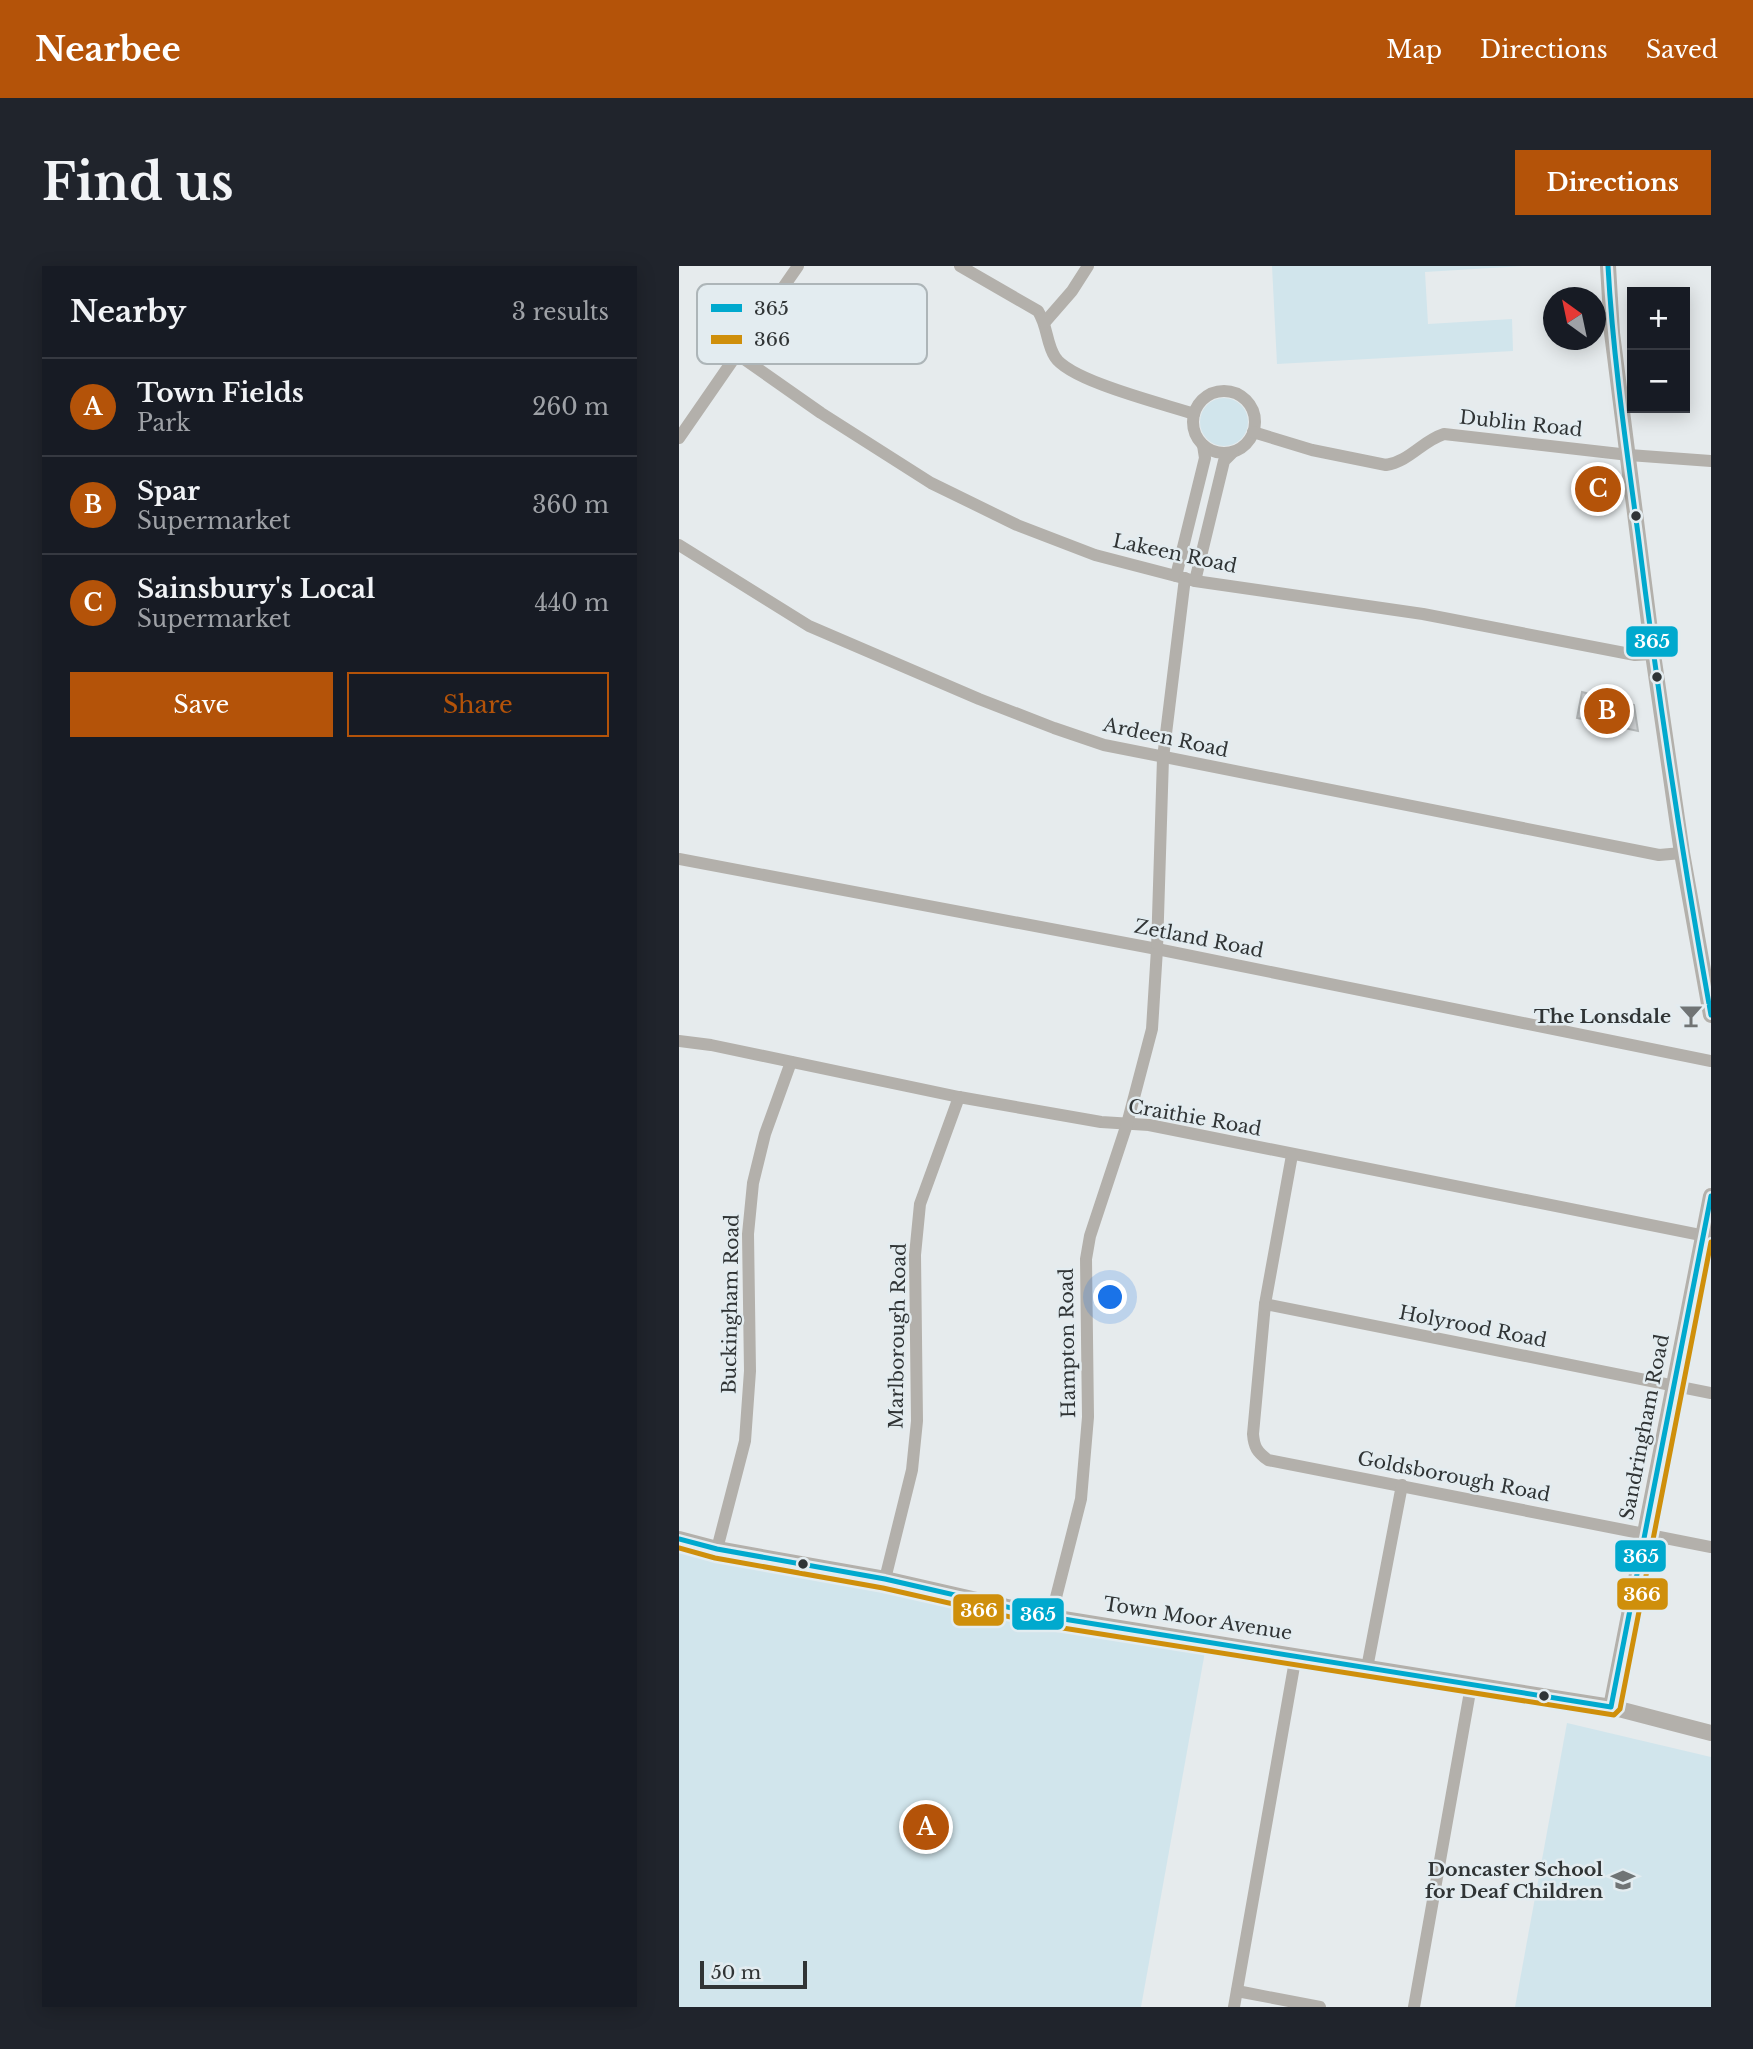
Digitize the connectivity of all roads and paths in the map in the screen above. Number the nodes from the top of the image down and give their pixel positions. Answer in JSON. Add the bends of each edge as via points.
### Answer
{"nodes":[{"id":1,"x":798,"y":266,"type":"edge"},
{"id":2,"x":960,"y":266,"type":"edge"},
{"id":3,"x":1088,"y":266,"type":"edge"},
{"id":4,"x":1608,"y":266,"type":"edge"},
{"id":5,"x":786,"y":284,"type":"edge"},
{"id":6,"x":1045,"y":322,"type":"junction"},
{"id":7,"x":730,"y":364,"type":"edge"},
{"id":8,"x":752,"y":364,"type":"edge"},
{"id":9,"x":1194,"y":414,"type":"junction"},
{"id":10,"x":1253,"y":432,"type":"junction"},
{"id":11,"x":679,"y":438,"type":"edge"},
{"id":12,"x":1203,"y":445,"type":"junction"},
{"id":13,"x":1234,"y":452,"type":"junction"},
{"id":14,"x":1629,"y":455,"type":"junction"},
{"id":15,"x":1711,"y":461,"type":"edge"},
{"id":16,"x":679,"y":545,"type":"edge"},
{"id":17,"x":1186,"y":578,"type":"junction"},
{"id":18,"x":1653,"y":654,"type":"junction"},
{"id":19,"x":1163,"y":758,"type":"junction"},
{"id":20,"x":1682,"y":853,"type":"junction"},
{"id":21,"x":679,"y":859,"type":"edge"},
{"id":22,"x":1157,"y":949,"type":"junction"},
{"id":23,"x":1711,"y":1015,"type":"edge"},
{"id":24,"x":679,"y":1041,"type":"edge"},
{"id":25,"x":1711,"y":1061,"type":"edge"},
{"id":26,"x":791,"y":1062,"type":"junction"},
{"id":27,"x":959,"y":1097,"type":"junction"},
{"id":28,"x":1127,"y":1124,"type":"junction"},
{"id":29,"x":1292,"y":1154,"type":"junction"},
{"id":30,"x":1711,"y":1196,"type":"edge"},
{"id":31,"x":1707,"y":1236,"type":"edge"},
{"id":32,"x":1265,"y":1304,"type":"junction"},
{"id":33,"x":1674,"y":1386,"type":"junction"},
{"id":34,"x":1711,"y":1393,"type":"edge"},
{"id":35,"x":1402,"y":1485,"type":"junction"},
{"id":36,"x":1645,"y":1534,"type":"junction"},
{"id":37,"x":679,"y":1539,"type":"edge"},
{"id":38,"x":1711,"y":1547,"type":"edge"},
{"id":39,"x":717,"y":1549,"type":"junction"},
{"id":40,"x":885,"y":1579,"type":"junction"},
{"id":41,"x":1051,"y":1617,"type":"junction"},
{"id":42,"x":1296,"y":1655,"type":"junction"},
{"id":43,"x":1367,"y":1668,"type":"junction"},
{"id":44,"x":1471,"y":1686,"type":"junction"},
{"id":45,"x":1611,"y":1707,"type":"junction"},
{"id":46,"x":1711,"y":1733,"type":"edge"},
{"id":47,"x":1237,"y":1991,"type":"junction"},
{"id":48,"x":1234,"y":2007,"type":"edge"},
{"id":49,"x":1320,"y":2007,"type":"edge"},
{"id":50,"x":1414,"y":2007,"type":"edge"}],
"edges":[{"from":1,"to":5,"type":"street"},
{"from":2,"to":6,"type":"street","via":[[1032,307]]},
{"from":3,"to":6,"type":"street"},
{"from":4,"to":14,"type":"street"},
{"from":6,"to":9,"type":"street","via":[[1055,357],[1069,370]]},
{"from":7,"to":11,"type":"street"},
{"from":8,"to":17,"type":"street","name":"Lakeen Road","via":[[888,457],[962,500],[1095,555]]},
{"from":9,"to":10,"type":"street","via":[[1211,394],[1230,392],[1248,404]]},
{"from":9,"to":12,"type":"street","via":[[1193,430]]},
{"from":10,"to":13,"type":"street"},
{"from":10,"to":14,"type":"street","name":"Dublin Road","via":[[1387,465],[1444,434]]},
{"from":12,"to":13,"type":"street","via":[[1213,452]]},
{"from":12,"to":17,"type":"street","via":[[1205,458]]},
{"from":13,"to":17,"type":"street","via":[[1224,461]]},
{"from":14,"to":15,"type":"street","name":"Dublin Road"},
{"from":14,"to":18,"type":"street"},
{"from":16,"to":19,"type":"street","name":"Ardeen Road","via":[[809,626],[1054,728]]},
{"from":17,"to":18,"type":"street","name":"Lakeen Road","via":[[1423,614],[1635,655]]},
{"from":17,"to":19,"type":"street","name":"Hampton Road"},
{"from":18,"to":20,"type":"street"},
{"from":19,"to":20,"type":"street","name":"Ardeen Road","via":[[1659,855]]},
{"from":19,"to":22,"type":"street","name":"Hampton Road"},
{"from":20,"to":23,"type":"street"},
{"from":21,"to":22,"type":"street","name":"Zetland Road"},
{"from":22,"to":25,"type":"street","name":"Zetland Road"},
{"from":22,"to":28,"type":"street","name":"Hampton Road","via":[[1152,1029]]},
{"from":24,"to":26,"type":"street","name":"Craithie Road"},
{"from":26,"to":27,"type":"street","name":"Craithie Road"},
{"from":26,"to":39,"type":"street","name":"Buckingham Road","via":[[753,1183],[745,1441]]},
{"from":27,"to":28,"type":"street","name":"Craithie Road"},
{"from":27,"to":40,"type":"street","name":"Marlborough Road","via":[[920,1204],[915,1255],[917,1421],[912,1469]]},
{"from":28,"to":29,"type":"street","name":"Craithie Road"},
{"from":28,"to":41,"type":"street","name":"Hampton Road","via":[[1086,1259],[1089,1417],[1081,1499]]},
{"from":29,"to":31,"type":"street","name":"Craithie Road"},
{"from":29,"to":32,"type":"street"},
{"from":30,"to":31,"type":"street","name":"Sandringham Road"},
{"from":31,"to":33,"type":"street","name":"Sandringham Road"},
{"from":32,"to":33,"type":"street","name":"Holyrood Road"},
{"from":32,"to":35,"type":"street","name":"Goldsborough Road","via":[[1253,1434],[1258,1453],[1268,1460]]},
{"from":33,"to":34,"type":"street","name":"Holyrood Road"},
{"from":33,"to":36,"type":"street","name":"Sandringham Road"},
{"from":35,"to":36,"type":"street","name":"Goldsborough Road"},
{"from":35,"to":43,"type":"street"},
{"from":36,"to":38,"type":"street","name":"Goldsborough Road"},
{"from":36,"to":45,"type":"street","name":"Sandringham Road"},
{"from":37,"to":39,"type":"street","name":"Town Moor Avenue"},
{"from":39,"to":40,"type":"street","name":"Town Moor Avenue"},
{"from":40,"to":41,"type":"street","name":"Town Moor Avenue"},
{"from":41,"to":42,"type":"street","name":"Town Moor Avenue"},
{"from":42,"to":43,"type":"street","name":"Town Moor Avenue"},
{"from":42,"to":47,"type":"street"},
{"from":43,"to":44,"type":"street","name":"Town Moor Avenue"},
{"from":44,"to":45,"type":"street","name":"Town Moor Avenue"},
{"from":44,"to":50,"type":"street"},
{"from":45,"to":46,"type":"street","name":"Town Moor Avenue"},
{"from":47,"to":48,"type":"street"},
{"from":47,"to":49,"type":"street"}]}
